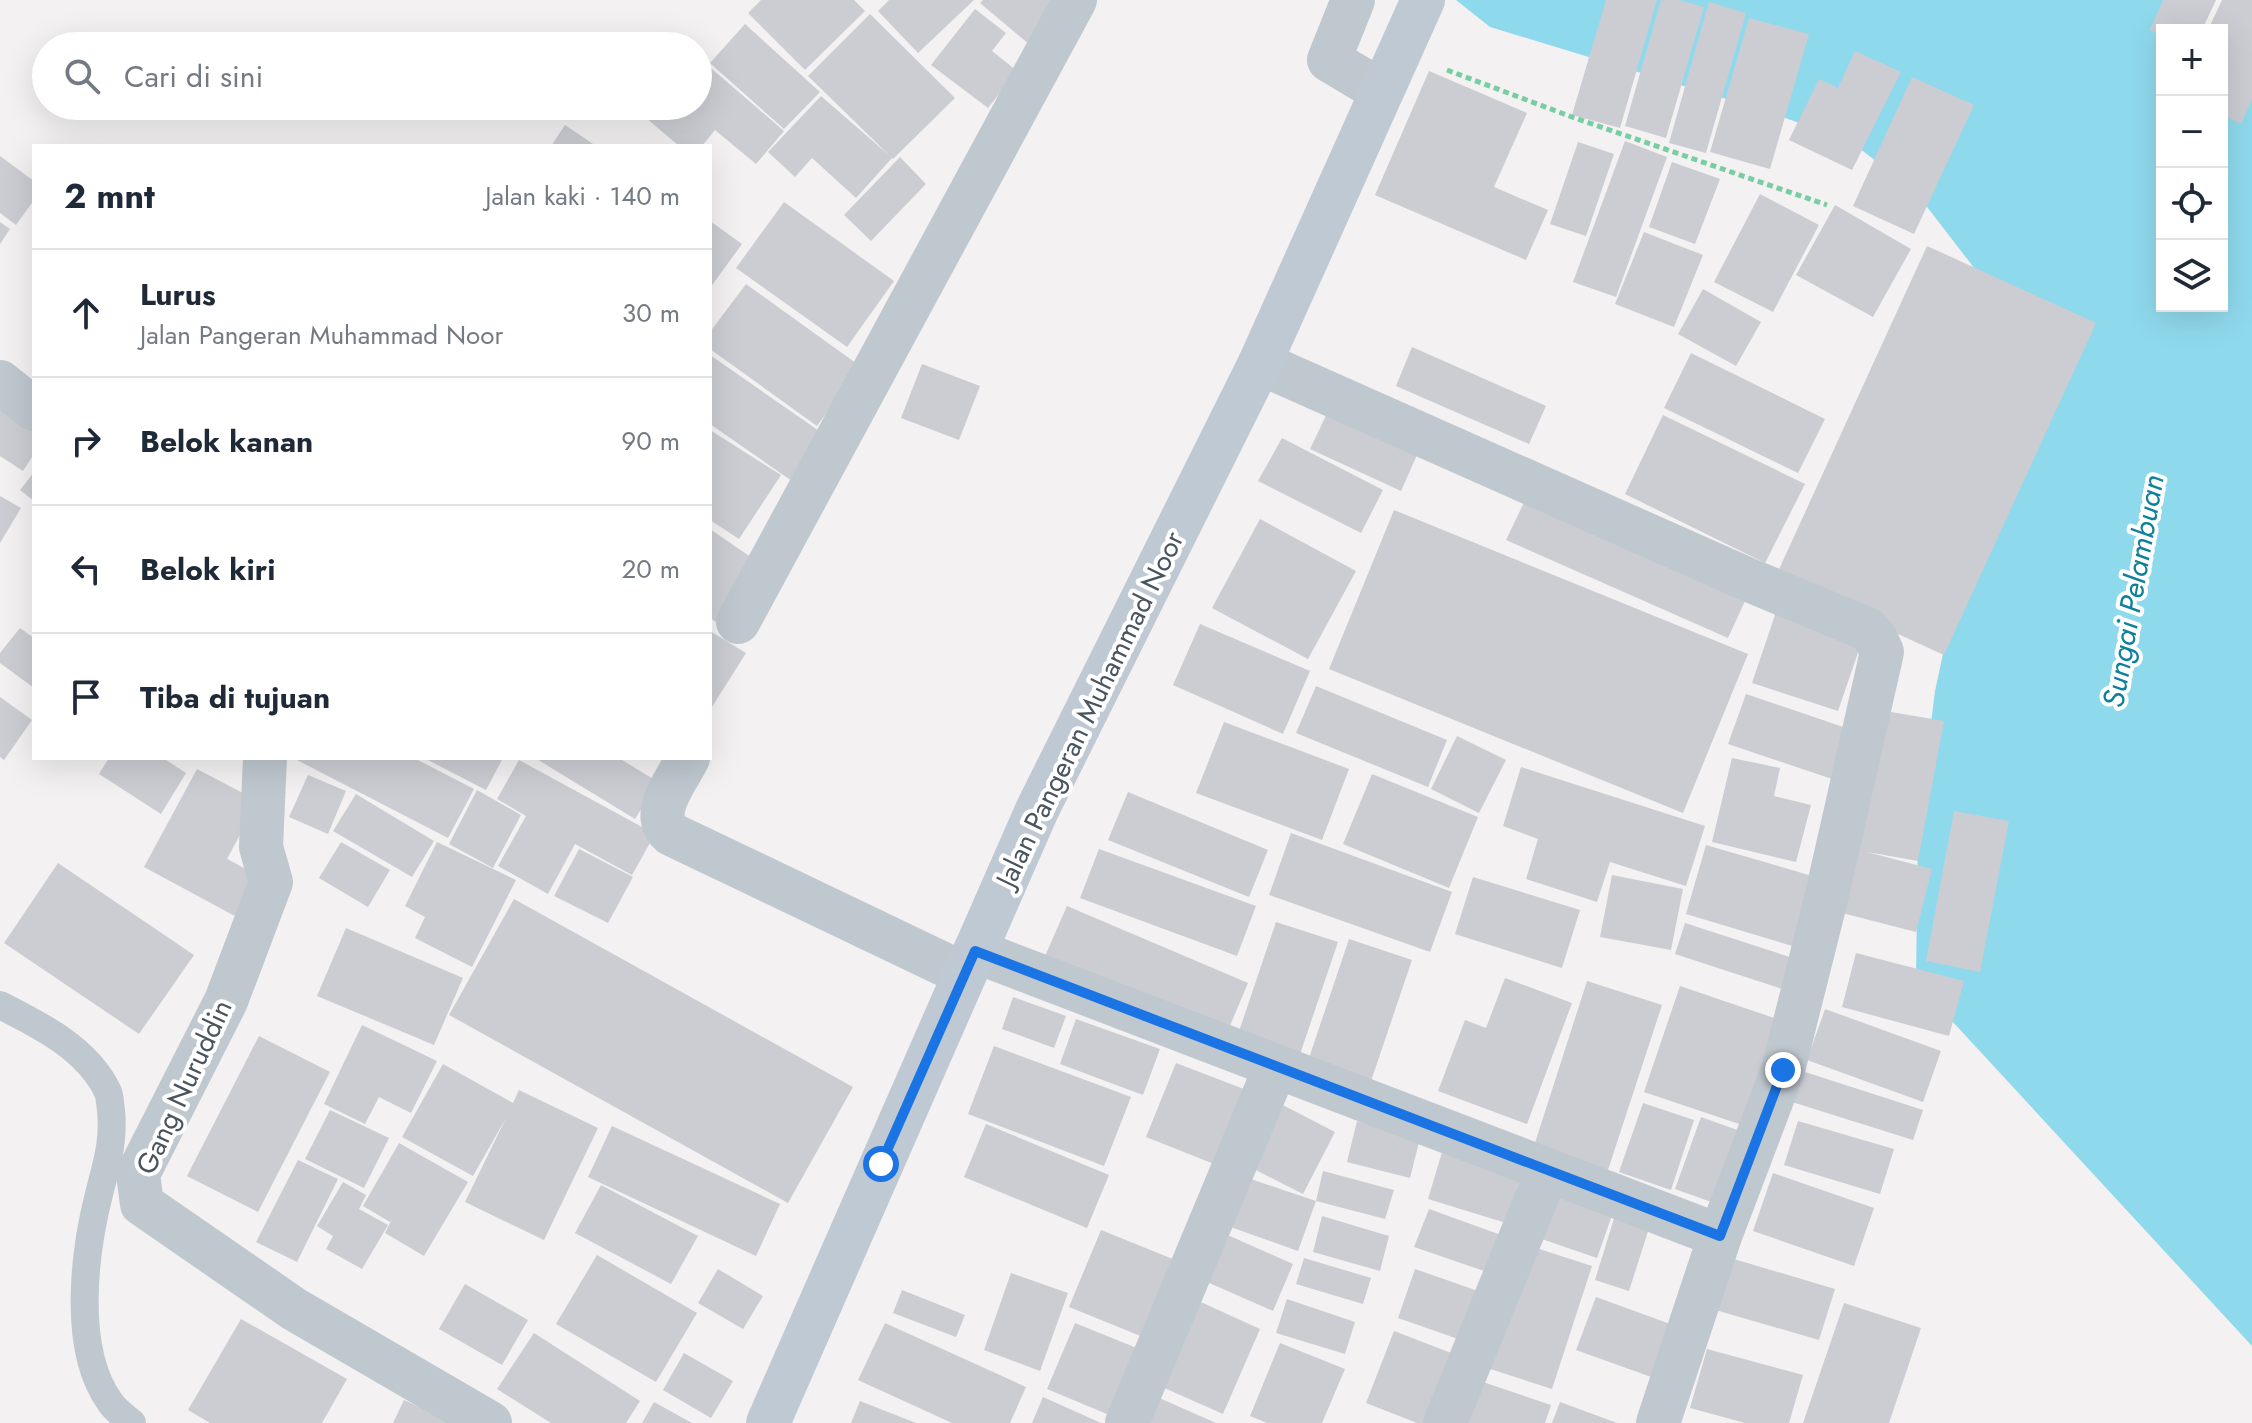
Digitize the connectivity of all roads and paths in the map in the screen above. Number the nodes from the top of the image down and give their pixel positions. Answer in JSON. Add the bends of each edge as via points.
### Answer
{"nodes":[{"id":1,"x":1075,"y":0,"type":"edge"},
{"id":2,"x":1353,"y":0,"type":"edge"},
{"id":3,"x":1413,"y":22,"type":"edge"},
{"id":4,"x":1381,"y":91,"type":"junction"},
{"id":5,"x":1827,"y":205,"type":"dead end"},
{"id":6,"x":1260,"y":363,"type":"junction"},
{"id":7,"x":0,"y":382,"type":"edge"},
{"id":8,"x":32,"y":407,"type":"edge"},
{"id":9,"x":738,"y":622,"type":"dead end"},
{"id":10,"x":265,"y":760,"type":"edge"},
{"id":11,"x":687,"y":760,"type":"edge"},
{"id":12,"x":969,"y":962,"type":"junction"},
{"id":13,"x":0,"y":1005,"type":"edge"},
{"id":14,"x":1276,"y":1066,"type":"junction"},
{"id":15,"x":1548,"y":1170,"type":"junction"},
{"id":16,"x":1720,"y":1236,"type":"junction"},
{"id":17,"x":132,"y":1423,"type":"edge"},
{"id":18,"x":490,"y":1423,"type":"edge"},
{"id":19,"x":768,"y":1423,"type":"edge"},
{"id":20,"x":1127,"y":1423,"type":"edge"},
{"id":21,"x":1445,"y":1423,"type":"edge"},
{"id":22,"x":1658,"y":1423,"type":"edge"}],
"edges":[{"from":1,"to":9,"type":"street"},
{"from":2,"to":4,"type":"street","via":[[1329,60]]},
{"from":3,"to":4,"type":"main road","name":"Jalan Pangeran Muhammad Noor"},
{"from":3,"to":5,"type":"path","via":[[1572,117]]},
{"from":4,"to":6,"type":"main road","name":"Jalan Pangeran Muhammad Noor"},
{"from":6,"to":12,"type":"main road","name":"Jalan Pangeran Muhammad Noor","via":[[1037,810]]},
{"from":6,"to":16,"type":"street","via":[[1867,629],[1876,639],[1882,652],[1880,668],[1783,1070]]},
{"from":7,"to":8,"type":"street"},
{"from":10,"to":18,"type":"street","name":"Gang Nuruddin","via":[[261,847],[271,882],[226,1001],[138,1174],[139,1196],[142,1204],[294,1309]]},
{"from":11,"to":12,"type":"street","via":[[662,810],[661,819],[671,834]]},
{"from":12,"to":14,"type":"street"},
{"from":12,"to":19,"type":"main road","name":"Jalan Pangeran Muhammad Noor"},
{"from":13,"to":17,"type":"lane","via":[[59,1036],[109,1093],[114,1137],[95,1210],[84,1323],[91,1363],[110,1402]]},
{"from":14,"to":15,"type":"street"},
{"from":14,"to":20,"type":"street"},
{"from":15,"to":16,"type":"street"},
{"from":15,"to":21,"type":"street"},
{"from":16,"to":22,"type":"street"}]}
